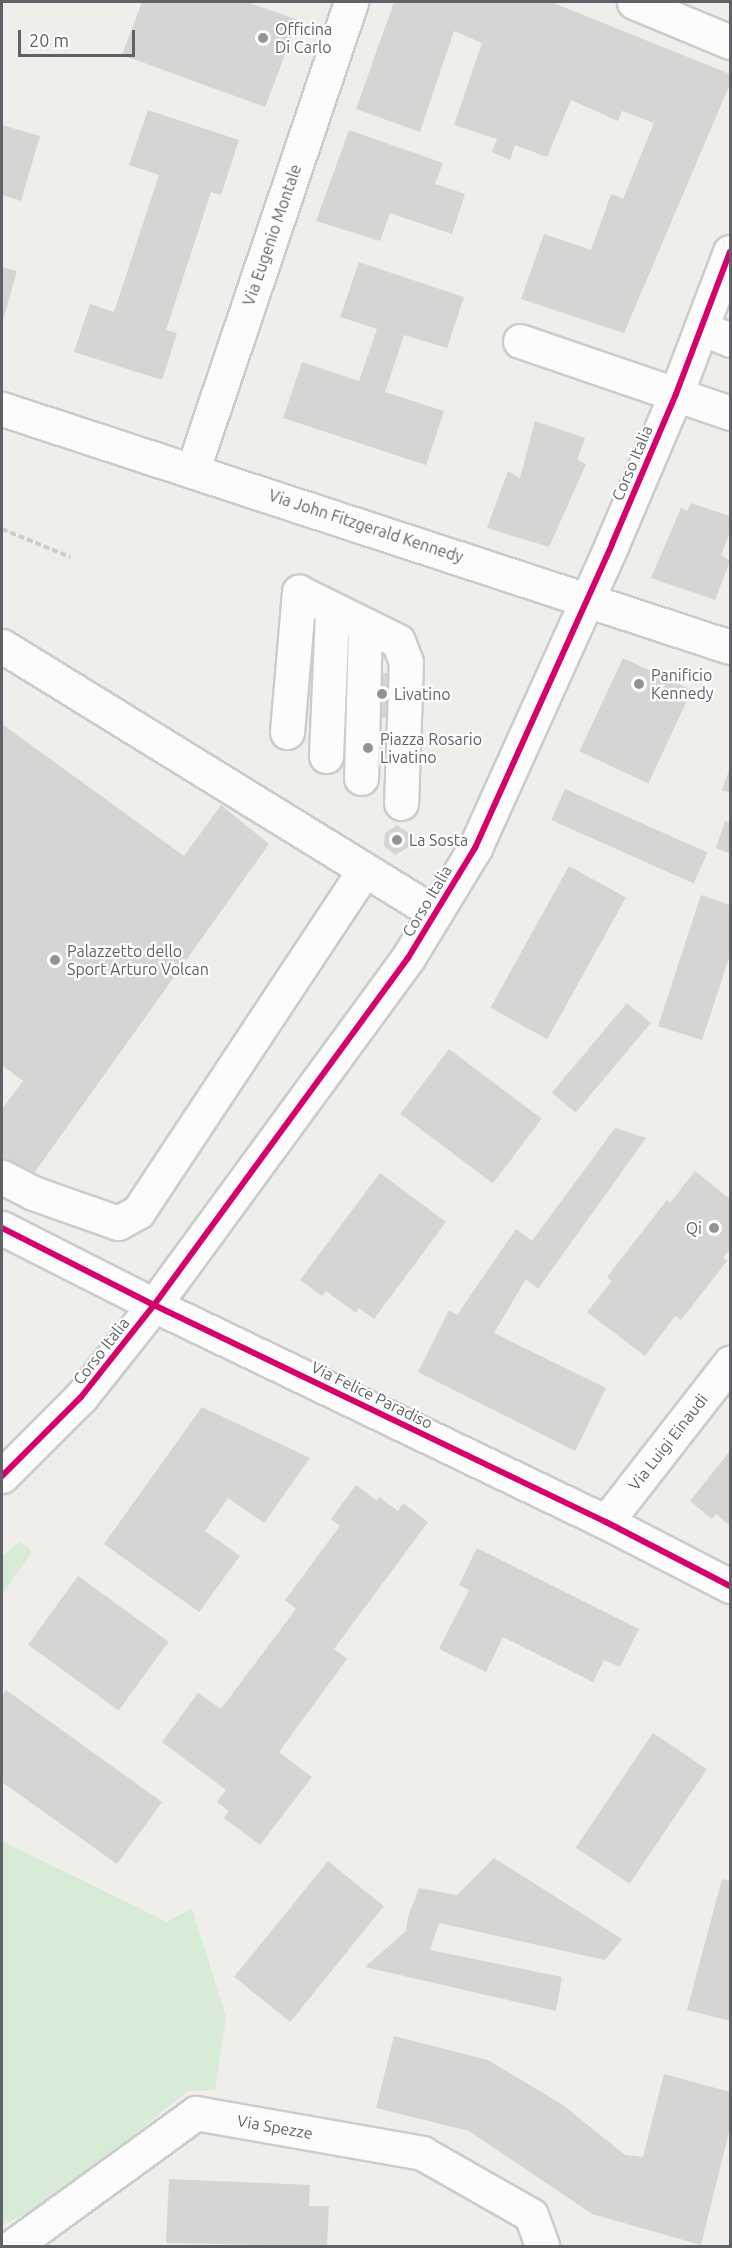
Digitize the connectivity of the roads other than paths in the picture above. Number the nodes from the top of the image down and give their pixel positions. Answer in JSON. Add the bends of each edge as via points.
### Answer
{"nodes":[{"id":1,"x":351,"y":2,"type":"edge"},
{"id":2,"x":634,"y":2,"type":"edge"},
{"id":3,"x":730,"y":42,"type":"edge"},
{"id":4,"x":730,"y":252,"type":"edge"},
{"id":5,"x":701,"y":328,"type":"junction"},
{"id":6,"x":730,"y":340,"type":"edge"},
{"id":7,"x":520,"y":341,"type":"dead end"},
{"id":8,"x":676,"y":394,"type":"junction"},
{"id":9,"x":2,"y":409,"type":"edge"},
{"id":10,"x":730,"y":413,"type":"edge"},
{"id":11,"x":193,"y":469,"type":"junction"},
{"id":12,"x":588,"y":600,"type":"junction"},
{"id":13,"x":332,"y":610,"type":"junction"},
{"id":14,"x":364,"y":627,"type":"junction"},
{"id":15,"x":2,"y":646,"type":"edge"},
{"id":16,"x":730,"y":647,"type":"edge"},
{"id":17,"x":287,"y":732,"type":"dead end"},
{"id":18,"x":326,"y":756,"type":"dead end"},
{"id":19,"x":361,"y":778,"type":"dead end"},
{"id":20,"x":401,"y":803,"type":"dead end"},
{"id":21,"x":364,"y":870,"type":"junction"},
{"id":22,"x":435,"y":913,"type":"junction"},
{"id":23,"x":2,"y":1177,"type":"edge"},
{"id":24,"x":2,"y":1228,"type":"edge"},
{"id":25,"x":154,"y":1305,"type":"junction"},
{"id":26,"x":730,"y":1363,"type":"edge"},
{"id":27,"x":2,"y":1476,"type":"edge"},
{"id":28,"x":606,"y":1522,"type":"junction"},
{"id":29,"x":730,"y":1586,"type":"edge"},
{"id":30,"x":13,"y":2247,"type":"edge"},
{"id":31,"x":542,"y":2247,"type":"edge"}],
"edges":[{"from":1,"to":11,"type":"street","name":"Via Eugenio Montale"},
{"from":2,"to":3,"type":"street"},
{"from":4,"to":5,"type":"street","name":"Corso Italia"},
{"from":5,"to":6,"type":"street"},
{"from":5,"to":8,"type":"street","name":"Corso Italia"},
{"from":7,"to":8,"type":"street"},
{"from":8,"to":10,"type":"street"},
{"from":8,"to":12,"type":"street","name":"Corso Italia"},
{"from":9,"to":11,"type":"street","name":"Via John Fitzgerald Kennedy"},
{"from":11,"to":12,"type":"street","name":"Via John Fitzgerald Kennedy"},
{"from":12,"to":16,"type":"street","name":"Via John Fitzgerald Kennedy"},
{"from":12,"to":22,"type":"street","name":"Corso Italia","via":[[475,848]]},
{"from":13,"to":14,"type":"street"},
{"from":13,"to":17,"type":"street","via":[[299,592]]},
{"from":13,"to":18,"type":"street"},
{"from":14,"to":19,"type":"street"},
{"from":14,"to":20,"type":"street","via":[[398,641],[406,662]]},
{"from":15,"to":21,"type":"street"},
{"from":21,"to":22,"type":"street"},
{"from":21,"to":23,"type":"street","via":[[138,1212],[118,1223],[33,1193]]},
{"from":22,"to":25,"type":"street","name":"Corso Italia","via":[[408,958]]},
{"from":24,"to":25,"type":"street","name":"Via Felice Paradiso"},
{"from":25,"to":27,"type":"street","name":"Corso Italia","via":[[81,1397]]},
{"from":25,"to":28,"type":"street","name":"Via Felice Paradiso"},
{"from":26,"to":28,"type":"street","name":"Via Luigi Einaudi"},
{"from":28,"to":29,"type":"street","name":"Via Felice Paradiso"},
{"from":30,"to":31,"type":"street","name":"Via Spezze","via":[[196,2113],[422,2153],[531,2215]]}]}
